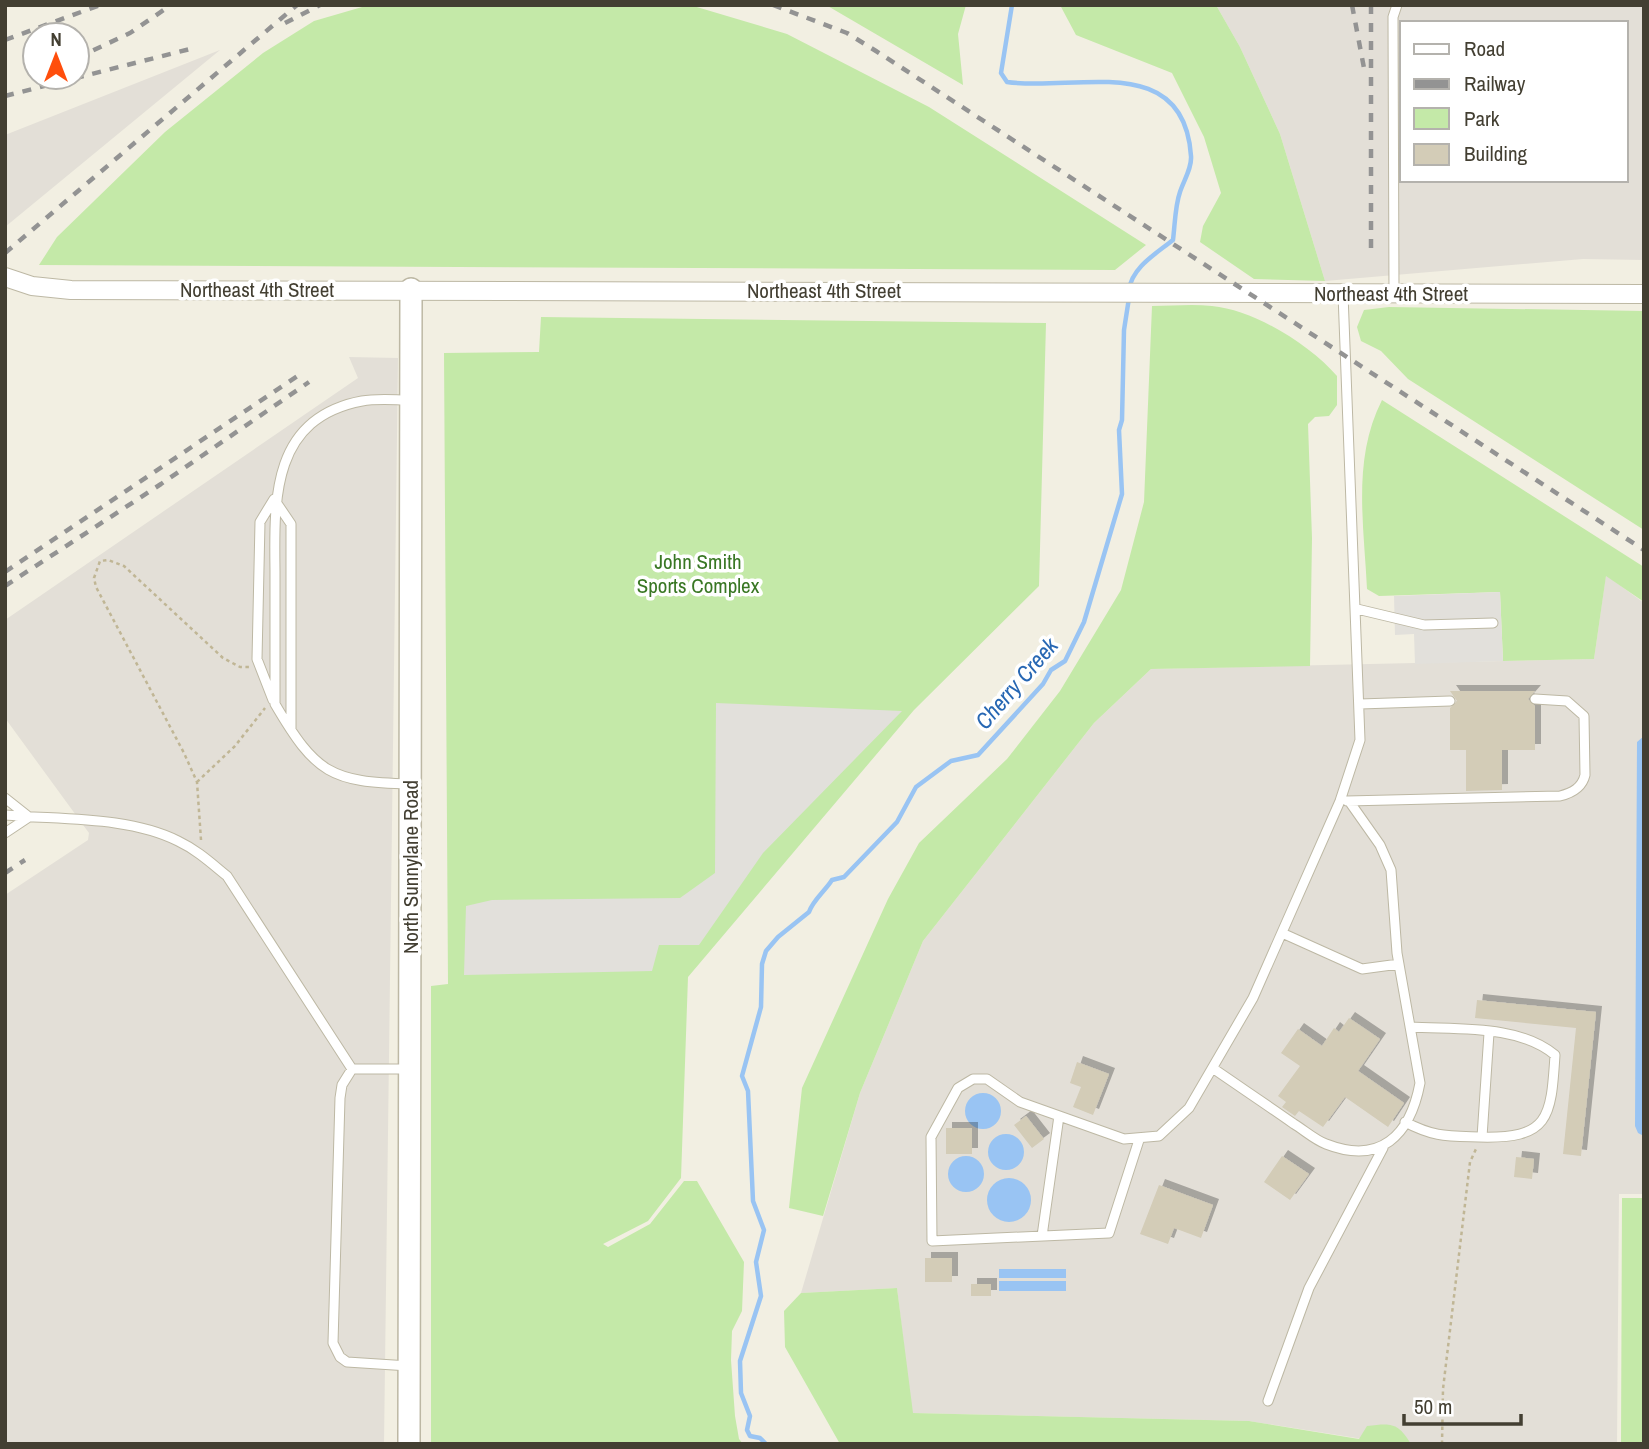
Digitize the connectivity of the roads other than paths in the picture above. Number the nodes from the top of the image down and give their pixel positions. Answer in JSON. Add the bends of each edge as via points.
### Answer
{"nodes":[{"id":1,"x":1396,"y":5,"type":"edge"},
{"id":2,"x":5,"y":277,"type":"edge"},
{"id":3,"x":411,"y":289,"type":"junction"},
{"id":4,"x":1343,"y":294,"type":"junction"},
{"id":5,"x":1394,"y":294,"type":"junction"},
{"id":6,"x":1644,"y":294,"type":"edge"},
{"id":7,"x":410,"y":400,"type":"junction"},
{"id":8,"x":274,"y":499,"type":"junction"},
{"id":9,"x":1357,"y":609,"type":"junction"},
{"id":10,"x":1493,"y":623,"type":"dead end"},
{"id":11,"x":1535,"y":699,"type":"dead end"},
{"id":12,"x":274,"y":701,"type":"junction"},
{"id":13,"x":1450,"y":701,"type":"dead end"},
{"id":14,"x":1360,"y":704,"type":"junction"},
{"id":15,"x":291,"y":732,"type":"junction"},
{"id":16,"x":410,"y":785,"type":"junction"},
{"id":17,"x":5,"y":799,"type":"edge"},
{"id":18,"x":1345,"y":801,"type":"junction"},
{"id":19,"x":5,"y":815,"type":"edge"},
{"id":20,"x":29,"y":817,"type":"junction"},
{"id":21,"x":5,"y":833,"type":"edge"},
{"id":22,"x":1282,"y":933,"type":"junction"},
{"id":23,"x":1399,"y":964,"type":"junction"},
{"id":24,"x":1410,"y":1027,"type":"junction"},
{"id":25,"x":1489,"y":1033,"type":"junction"},
{"id":26,"x":352,"y":1069,"type":"junction"},
{"id":27,"x":410,"y":1069,"type":"junction"},
{"id":28,"x":1214,"y":1069,"type":"junction"},
{"id":29,"x":1059,"y":1116,"type":"junction"},
{"id":30,"x":1405,"y":1122,"type":"junction"},
{"id":31,"x":1482,"y":1137,"type":"junction"},
{"id":32,"x":1139,"y":1140,"type":"junction"},
{"id":33,"x":1383,"y":1148,"type":"junction"},
{"id":34,"x":1042,"y":1236,"type":"junction"},
{"id":35,"x":409,"y":1366,"type":"junction"},
{"id":36,"x":1268,"y":1401,"type":"dead end"},
{"id":37,"x":409,"y":1444,"type":"edge"}],
"edges":[{"from":1,"to":5,"type":"lane","via":[[1392,17]]},
{"from":2,"to":3,"type":"street","name":"Northeast 4th Street","via":[[32,286],[71,290]]},
{"from":3,"to":4,"type":"street","name":"Northeast 4th Street"},
{"from":3,"to":7,"type":"street","name":"North Sunnylane Road"},
{"from":4,"to":5,"type":"street","name":"Northeast 4th Street"},
{"from":4,"to":9,"type":"lane"},
{"from":5,"to":6,"type":"street","name":"Northeast 4th Street"},
{"from":7,"to":8,"type":"lane","via":[[364,400],[316,422],[287,453]]},
{"from":7,"to":16,"type":"street","name":"North Sunnylane Road"},
{"from":8,"to":12,"type":"lane"},
{"from":8,"to":12,"type":"lane","via":[[260,523],[259,667]]},
{"from":8,"to":15,"type":"lane","via":[[291,524]]},
{"from":9,"to":10,"type":"lane","via":[[1424,625]]},
{"from":9,"to":14,"type":"lane"},
{"from":11,"to":18,"type":"lane","via":[[1567,701],[1584,716],[1585,775],[1572,793]]},
{"from":12,"to":15,"type":"lane"},
{"from":13,"to":14,"type":"lane"},
{"from":14,"to":18,"type":"lane","via":[[1360,740]]},
{"from":15,"to":16,"type":"lane","via":[[322,766],[339,776],[358,783]]},
{"from":16,"to":27,"type":"street","name":"North Sunnylane Road"},
{"from":17,"to":20,"type":"lane"},
{"from":18,"to":22,"type":"lane"},
{"from":18,"to":23,"type":"lane","via":[[1380,845],[1391,870]]},
{"from":19,"to":20,"type":"lane"},
{"from":20,"to":21,"type":"lane"},
{"from":20,"to":26,"type":"lane","via":[[130,826],[176,839],[201,854],[227,876]]},
{"from":22,"to":23,"type":"lane","via":[[1362,969]]},
{"from":22,"to":28,"type":"lane"},
{"from":23,"to":24,"type":"lane"},
{"from":24,"to":25,"type":"lane"},
{"from":24,"to":30,"type":"lane","via":[[1420,1083]]},
{"from":25,"to":31,"type":"lane"},
{"from":25,"to":31,"type":"lane","via":[[1540,1042],[1555,1055],[1552,1101],[1543,1119],[1528,1133],[1514,1138]]},
{"from":26,"to":27,"type":"lane"},
{"from":26,"to":35,"type":"lane","via":[[340,1098],[333,1343],[347,1362]]},
{"from":27,"to":35,"type":"street","name":"North Sunnylane Road"},
{"from":28,"to":32,"type":"lane","via":[[1175,1124],[1159,1136]]},
{"from":28,"to":33,"type":"lane","via":[[1324,1144],[1355,1150]]},
{"from":29,"to":32,"type":"lane"},
{"from":29,"to":34,"type":"lane"},
{"from":29,"to":34,"type":"lane","via":[[1020,1102],[987,1079],[973,1079],[958,1088],[931,1137],[932,1241]]},
{"from":30,"to":31,"type":"lane","via":[[1431,1136]]},
{"from":30,"to":33,"type":"lane","via":[[1398,1136]]},
{"from":32,"to":34,"type":"lane","via":[[1108,1233]]},
{"from":33,"to":36,"type":"lane","via":[[1309,1288]]},
{"from":35,"to":37,"type":"street","name":"North Sunnylane Road"}]}
